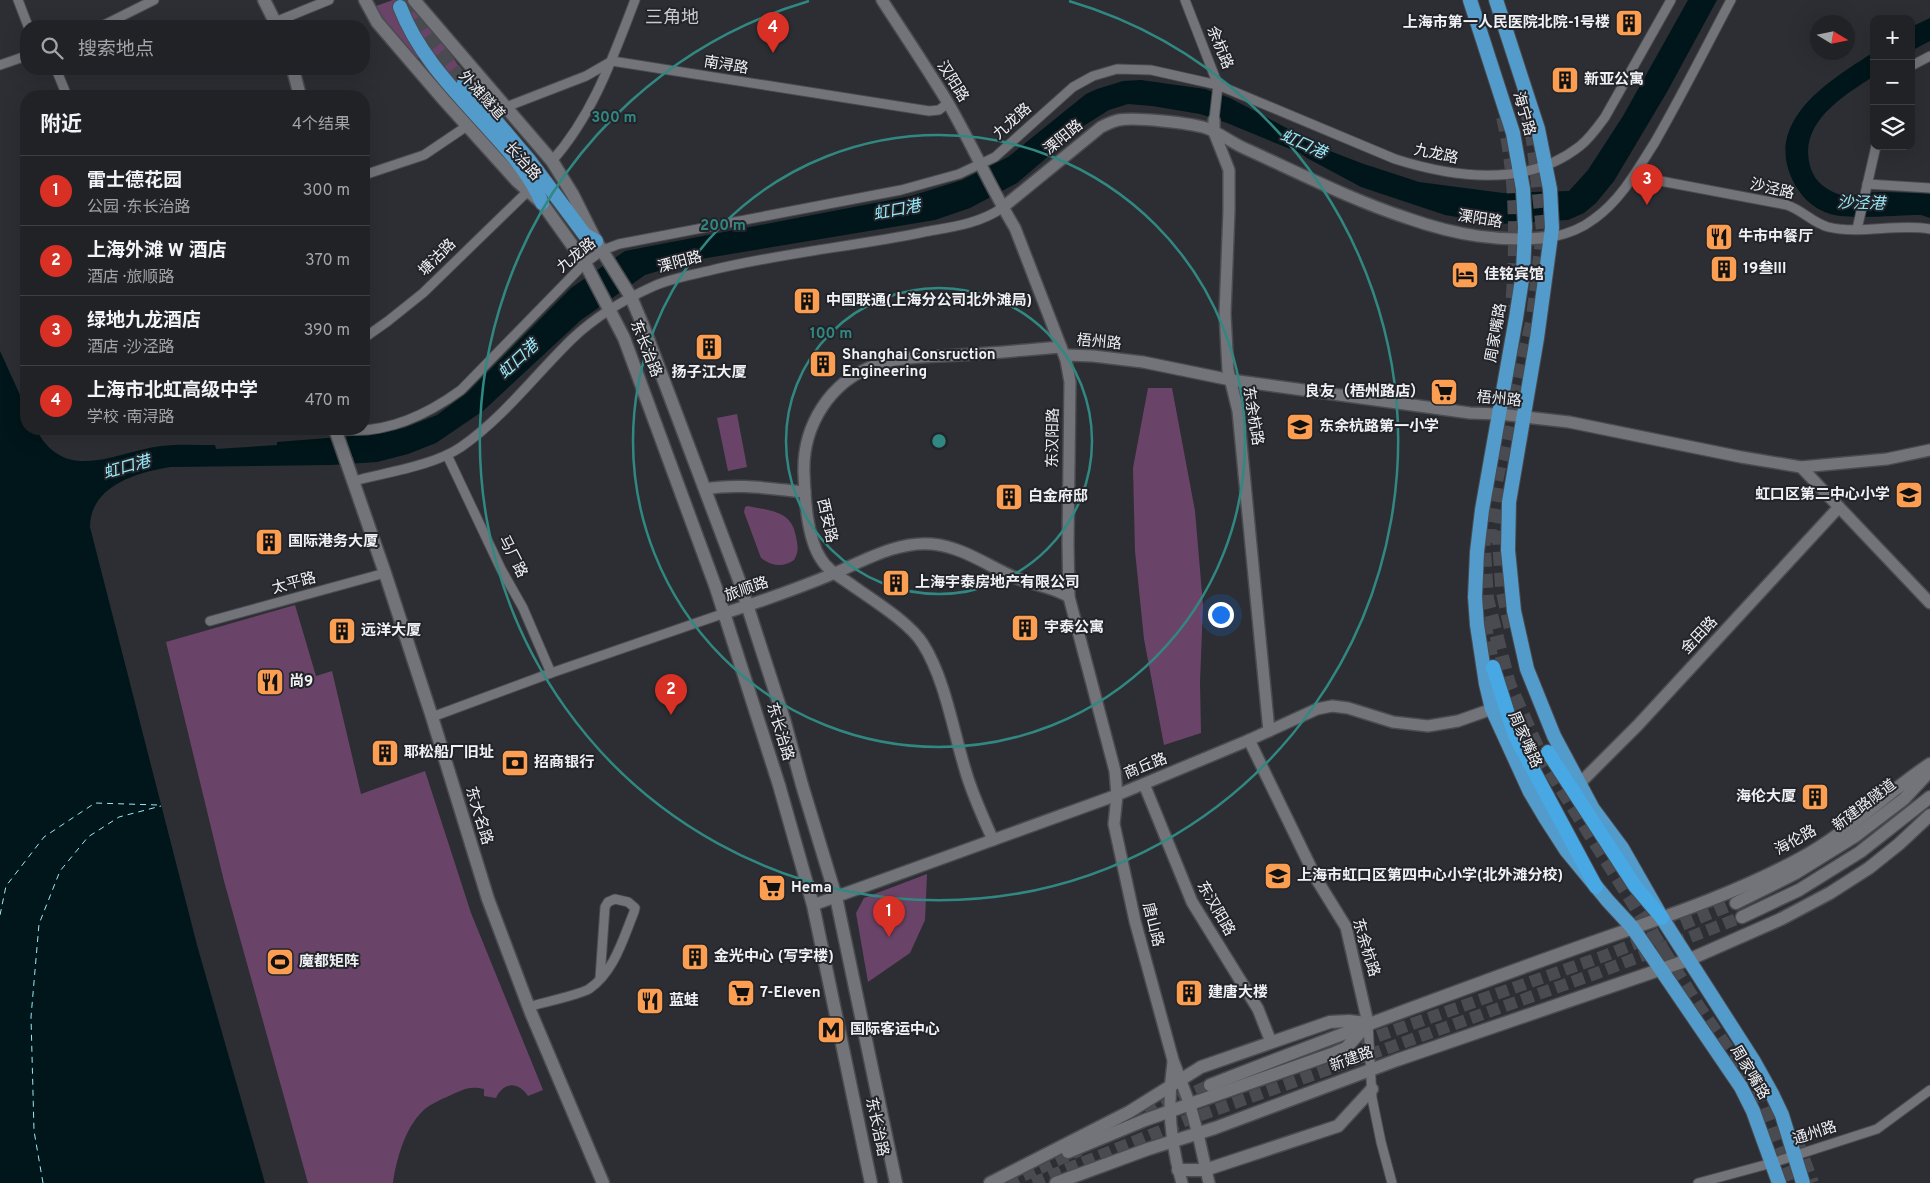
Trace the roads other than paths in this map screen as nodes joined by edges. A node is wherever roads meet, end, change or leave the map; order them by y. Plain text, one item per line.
1 (18, 0) edge
2 (154, 0) edge
3 (264, 0) edge
4 (329, 0) edge
5 (365, 0) edge
6 (414, 0) edge
7 (635, 0) edge
8 (882, 0) edge
9 (1185, 0) edge
10 (1470, 0) edge
11 (1496, 0) edge
12 (1671, 0) edge
13 (1731, 0) edge
14 (400, 8) dead end
15 (26, 20) edge
16 (114, 20) edge
17 (274, 20) edge
18 (285, 20) edge
19 (1930, 56) edge
20 (20, 58) edge
21 (612, 61) junction
22 (1915, 64) edge
23 (0, 65) edge
24 (58, 75) edge
25 (295, 75) edge
26 (464, 83) tunnel mouth
27 (1218, 89) junction
28 (65, 90) edge
29 (299, 90) edge
30 (948, 103) junction
31 (506, 106) junction
32 (467, 126) junction
33 (1214, 126) junction
34 (1875, 150) edge
35 (552, 162) junction
36 (982, 166) junction
37 (1546, 166) junction
38 (1520, 172) junction
39 (370, 174) edge
40 (1634, 176) junction
41 (990, 182) joint
42 (1867, 184) junction
43 (1930, 188) edge
44 (527, 192) junction
45 (542, 204) junction
46 (1002, 208) junction
47 (1859, 225) junction
48 (1930, 229) edge
49 (1552, 233) junction
50 (1525, 234) junction
51 (602, 250) junction
52 (588, 268) junction
53 (617, 274) joint
54 (629, 295) junction
55 (610, 308) junction
56 (370, 334) edge
57 (1063, 351) junction
58 (1231, 380) junction
59 (1499, 414) junction
60 (1524, 417) junction
61 (370, 429) edge
62 (338, 437) edge
63 (1930, 450) edge
64 (447, 455) junction
65 (1801, 467) junction
66 (354, 481) junction
67 (705, 489) junction
68 (804, 492) junction
69 (1839, 507) junction
70 (385, 573) junction
71 (834, 573) junction
72 (1069, 597) junction
73 (1930, 603) edge
74 (748, 606) junction
75 (725, 614) junction
76 (210, 621) dead end
77 (1493, 666) tunnel mouth
78 (551, 672) junction
79 (1492, 709) junction
80 (432, 717) junction
81 (1269, 731) junction
82 (1249, 740) junction
83 (1548, 752) dead end
84 (1930, 764) edge
85 (1930, 771) edge
86 (1580, 783) junction
87 (1144, 784) junction
88 (1117, 795) junction
89 (1930, 797) edge
90 (1930, 814) edge
91 (993, 840) junction
92 (1596, 887) junction
93 (836, 897) junction
94 (1736, 903) tunnel mouth
95 (813, 905) junction
96 (1742, 917) tunnel mouth
97 (1662, 918) junction
98 (1632, 927) junction
99 (1688, 960) junction
100 (1660, 970) junction
101 (600, 978) junction
102 (528, 1007) junction
103 (1368, 1023) junction
104 (1271, 1042) junction
105 (1173, 1060) junction
106 (1371, 1070) junction
107 (1181, 1079) junction
108 (1210, 1085) tunnel mouth
109 (1169, 1088) junction
110 (1372, 1089) junction
111 (1930, 1090) edge
112 (1190, 1105) junction
113 (1170, 1112) junction
114 (1198, 1134) junction
115 (1172, 1142) junction
116 (1795, 1155) junction
117 (1772, 1164) junction
118 (1018, 1170) junction
119 (1178, 1170) junction
120 (1205, 1170) junction
121 (603, 1183) edge
122 (871, 1183) edge
123 (896, 1183) edge
124 (990, 1183) edge
125 (1056, 1183) edge
126 (1182, 1183) edge
127 (1209, 1183) edge
128 (1392, 1183) edge
129 (1698, 1183) edge
130 (1779, 1183) edge
131 (1803, 1183) edge

1 - 15 street
2 - 16 street
3 - 17 main road
4 - 18 street
5 - 32 main road, 长治路
6 - 31 main road, 长治路
7 - 21 street
8 - 30 street, 汉阳路
9 - 27 street, 余杭路
10 - 38 main road, 海宁路
11 - 37 main road, 海宁路
12 - 37 street, 九龙路
13 - 40 street, 溧阳路
14 - 45 main road, 外滩隧道
19 - 22 street
20 - 23 street
21 - 30 street, 南浔路
21 - 31 street
21 - 35 street
24 - 28 street
25 - 29 main road
26 - 51 main road, 外滩隧道
27 - 33 street, 余杭路
27 - 36 street, 九龙路
27 - 38 street, 九龙路
30 - 36 street, 汉阳路
31 - 35 main road, 长治路
32 - 39 street
32 - 44 main road, 长治路
33 - 46 street, 溧阳路
33 - 50 street, 溧阳路
33 - 58 street, 东余杭路
34 - 42 street
35 - 51 main road, 长治路
36 - 41 street, 汉阳路
36 - 51 street, 九龙路
37 - 38 street, 九龙路
37 - 49 main road, 海宁路
38 - 50 main road, 海宁路
40 - 47 street, 沙泾路
40 - 49 street, 溧阳路
41 - 46 street, 东汉阳路
42 - 43 street
42 - 47 street
44 - 45 main road, 长治路
44 - 56 street, 塘沽路
45 - 52 main road, 长治路
46 - 54 street, 溧阳路
46 - 57 street, 东汉阳路
47 - 48 street, 沙泾路
49 - 50 street, 溧阳路
49 - 60 main road, 周家嘴路
50 - 59 main road, 周家嘴路
51 - 52 street, 九龙路
51 - 53 main road, 长治路
52 - 55 main road, 长治路
52 - 61 street, 九龙路
53 - 54 main road, 东长治路
54 - 55 street, 溧阳路
54 - 67 main road, 东长治路
55 - 64 street, 溧阳路
55 - 75 main road, 东长治路
57 - 58 street, 梧州路
57 - 68 street, 西安路
57 - 72 street, 东汉阳路
58 - 59 street, 梧州路
58 - 81 street, 东余杭路
59 - 60 street, 梧州路
59 - 79 main road, 周家嘴路
60 - 65 street, 梧州路
60 - 86 main road, 周家嘴路
62 - 66 main road, 东大名路
63 - 65 street, 梧州路
64 - 66 street, 溧阳路
64 - 78 street, 马厂路
65 - 69 street
66 - 70 main road, 东大名路
67 - 68 street
67 - 74 main road, 东长治路
68 - 71 street, 西安路
69 - 73 street
69 - 86 street, 金田路
70 - 76 street, 太平路
70 - 80 main road, 东大名路
71 - 72 street, 旅顺路
71 - 74 street, 旅顺路
71 - 91 street, 西安路
72 - 88 street, 东汉阳路
74 - 75 street, 旅顺路
74 - 93 main road, 东长治路
75 - 78 street, 旅顺路
75 - 95 main road, 东长治路
77 - 92 highway
78 - 80 street, 旅顺路
79 - 81 street, 商丘路
79 - 92 main road, 周家嘴路
80 - 102 main road, 东大名路
81 - 82 street, 商丘路
82 - 87 street, 商丘路
82 - 103 street, 东余杭路
83 - 97 highway
84 - 97 main road, 海伦路
85 - 94 main road, 新建路隧道
86 - 97 main road, 周家嘴路
87 - 88 street, 商丘路
87 - 104 street, 东汉阳路
88 - 91 street, 商丘路
88 - 105 street, 唐山路
89 - 96 main road, 新建路隧道
90 - 99 main road
91 - 93 street, 商丘路
92 - 98 main road, 周家嘴路
93 - 95 street, 商丘路
93 - 123 main road, 东长治路
95 - 122 main road, 东长治路
97 - 98 main road, 海伦路
97 - 99 main road, 周家嘴路
98 - 100 main road, 周家嘴路
98 - 103 main road, 新建路
99 - 100 main road, 新建路
99 - 116 main road, 周家嘴路
100 - 106 main road, 新建路
100 - 117 main road, 周家嘴路
101 - 101 street
101 - 102 street
102 - 121 main road, 东大名路
103 - 104 main road, 新建路
103 - 106 street, 东余杭路
103 - 108 main road
103 - 112 main road, 新建路
104 - 107 main road, 新建路
105 - 107 street, 唐山路
105 - 109 street, 唐山路
106 - 110 street, 东余杭路
106 - 114 main road, 新建路
107 - 109 main road, 新建路
107 - 112 street, 唐山路
109 - 113 street, 唐山路
109 - 118 main road, 新建路
110 - 120 main road
110 - 128 street, 东余杭路
111 - 116 street, 通州路
112 - 113 main road, 新建路
112 - 114 street, 唐山路
113 - 115 street, 唐山路
113 - 118 main road, 新建路
114 - 115 main road, 新建路
114 - 120 street, 唐山路
115 - 119 street, 唐山路
115 - 125 main road, 新建路
116 - 117 street, 通州路
116 - 131 main road, 周家嘴路
117 - 129 street, 通州路
117 - 130 main road, 周家嘴路
118 - 124 main road, 新建路
119 - 120 main road
119 - 126 street, 唐山路
120 - 127 street, 唐山路

